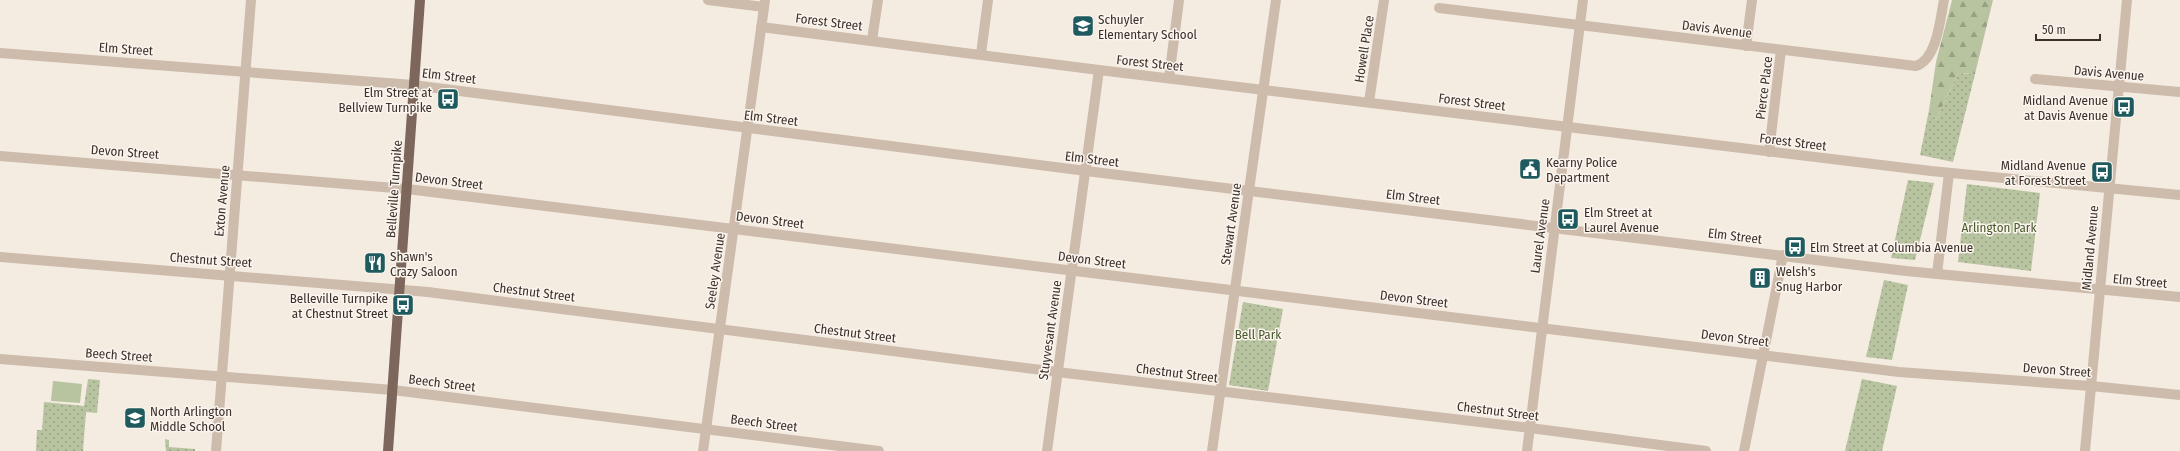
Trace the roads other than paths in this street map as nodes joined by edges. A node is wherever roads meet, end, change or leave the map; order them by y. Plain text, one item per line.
1 (251, 0) edge
2 (420, 0) edge
3 (708, 0) edge
4 (878, 0) edge
5 (988, 0) edge
6 (1179, 0) edge
7 (1276, 0) edge
8 (1384, 0) edge
9 (1583, 0) edge
10 (1752, 0) edge
11 (1944, 0) edge
12 (2127, 0) edge
13 (765, 3) edge
14 (1439, 8) dead end
15 (1580, 24) junction
16 (761, 27) junction
17 (872, 40) junction
18 (1746, 46) junction
19 (1782, 50) junction
20 (0, 52) edge
21 (981, 54) junction
22 (1099, 70) junction
23 (246, 71) junction
24 (1169, 78) junction
25 (2035, 79) dead end
26 (413, 85) junction
27 (2119, 87) junction
28 (1263, 89) junction
29 (2180, 92) edge
30 (1369, 102) junction
31 (1568, 127) junction
32 (747, 128) junction
33 (1769, 152) junction
34 (0, 156) edge
35 (1086, 171) junction
36 (1949, 173) junction
37 (237, 174) junction
38 (2108, 188) junction
39 (407, 189) junction
40 (1249, 191) junction
41 (2180, 195) edge
42 (1555, 227) junction
43 (734, 228) junction
44 (1783, 255) junction
45 (0, 257) edge
46 (1072, 271) junction
47 (229, 274) junction
48 (1938, 274) junction
49 (400, 289) junction
50 (1234, 290) junction
51 (2099, 290) junction
52 (2180, 297) edge
53 (1541, 327) junction
54 (720, 329) junction
55 (1764, 355) junction
56 (0, 359) edge
57 (1057, 372) junction
58 (221, 376) junction
59 (2090, 386) junction
60 (393, 390) junction
61 (1220, 391) junction
62 (2180, 395) edge
63 (1530, 428) junction
64 (706, 429) junction
65 (216, 451) edge
66 (388, 451) edge
67 (703, 451) edge
68 (879, 451) edge
69 (1047, 451) edge
70 (1212, 451) edge
71 (1527, 451) edge
72 (1706, 451) edge
73 (1744, 451) edge
74 (2085, 451) edge

1 - 23 street, Exton Avenue
2 - 26 main road, Belleville Turnpike
3 - 13 street
4 - 17 street
5 - 21 street
6 - 24 street
7 - 28 street, Stewart Avenue
8 - 30 street, Howell Place
9 - 15 street, Laurel Avenue
10 - 18 street, Pierce Place
11 - 19 street, Davis Avenue
12 - 27 street, Midland Avenue
13 - 16 street, Seeley Avenue
14 - 15 street, Davis Avenue
15 - 18 street, Davis Avenue
15 - 31 street, Laurel Avenue
16 - 17 street, Forest Street
16 - 32 street, Seeley Avenue
17 - 21 street, Forest Street
18 - 19 street, Davis Avenue
19 - 33 street, Pierce Place
20 - 23 street, Elm Street
21 - 22 street, Forest Street
22 - 24 street, Forest Street
22 - 35 street, Stuyvesant Avenue
23 - 26 street, Elm Street
23 - 37 street, Exton Avenue
24 - 28 street, Forest Street
25 - 27 street, Davis Avenue
26 - 32 street, Elm Street
26 - 39 main road, Belleville Turnpike
27 - 29 street, Davis Avenue
27 - 38 street, Midland Avenue
28 - 30 street, Forest Street
28 - 40 street, Stewart Avenue
30 - 31 street, Forest Street
31 - 33 street, Forest Street
31 - 42 street, Laurel Avenue
32 - 35 street, Elm Street
32 - 43 street, Seeley Avenue
33 - 36 street, Forest Street
34 - 37 street, Devon Street
35 - 40 street, Elm Street
35 - 46 street, Stuyvesant Avenue
36 - 38 street, Forest Street
36 - 48 street
37 - 39 street, Devon Street
37 - 47 street, Exton Avenue
38 - 41 street, Forest Street
38 - 51 street, Midland Avenue
39 - 43 street, Devon Street
39 - 49 main road, Belleville Turnpike
40 - 42 street, Elm Street
40 - 50 street, Stewart Avenue
42 - 44 street, Elm Street
42 - 53 street, Laurel Avenue
43 - 46 street, Devon Street
43 - 54 street, Seeley Avenue
44 - 48 street, Elm Street
44 - 55 street
45 - 47 street, Chestnut Street
46 - 50 street, Devon Street
46 - 57 street, Stuyvesant Avenue
47 - 49 street, Chestnut Street
47 - 58 street, Exton Avenue
48 - 51 street, Elm Street
49 - 54 street, Chestnut Street
49 - 60 main road, Belleville Turnpike
50 - 53 street, Devon Street
50 - 61 street, Stewart Avenue
51 - 52 street, Elm Street
51 - 59 street, Midland Avenue
53 - 55 street, Devon Street
53 - 63 street, Laurel Avenue
54 - 57 street, Chestnut Street
54 - 64 street, Seeley Avenue
55 - 59 street, Devon Street
55 - 73 street
56 - 58 street, Beech Street
57 - 61 street, Chestnut Street
57 - 69 street, Stuyvesant Avenue
58 - 60 street, Beech Street
58 - 65 street, Exton Avenue
59 - 62 street, Devon Street
59 - 74 street, Midland Avenue
60 - 64 street, Beech Street
60 - 66 main road, Belleville Turnpike
61 - 63 street, Chestnut Street
61 - 70 street, Stewart Avenue
63 - 71 street, Laurel Avenue
63 - 72 street, Chestnut Street
64 - 67 street, Seeley Avenue
64 - 68 street, Beech Street

